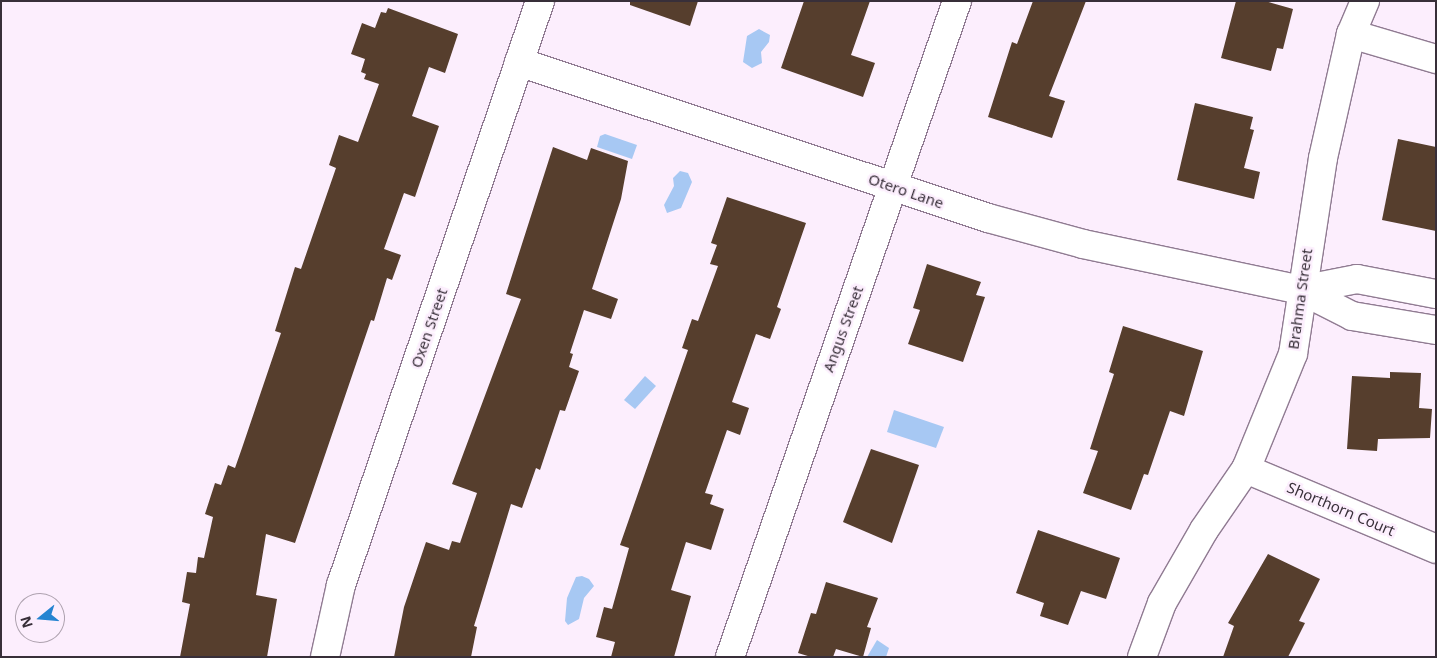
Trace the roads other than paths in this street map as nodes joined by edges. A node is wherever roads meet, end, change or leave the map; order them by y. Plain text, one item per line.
1 (540, 1) edge
2 (957, 1) edge
3 (1365, 1) edge
4 (1351, 34) junction
5 (1436, 59) edge
6 (519, 62) junction
7 (894, 187) junction
8 (1301, 290) junction
9 (1436, 294) edge
10 (1436, 330) edge
11 (1246, 469) junction
12 (1436, 549) edge
13 (325, 657) edge
14 (730, 657) edge
15 (1142, 657) edge

1 - 6 street, Oxen Street
2 - 7 street, Angus Street
3 - 4 street, Brahma Street
4 - 5 street
4 - 8 street, Brahma Street
6 - 7 street, Otero Lane
6 - 13 street, Oxen Street
7 - 8 street, Otero Lane
7 - 14 street, Angus Street
8 - 9 street, Otero Lane
8 - 10 street, Otero Lane
8 - 11 street, Brahma Street
11 - 12 street, Shorthorn Court
11 - 15 street, Brahma Street

